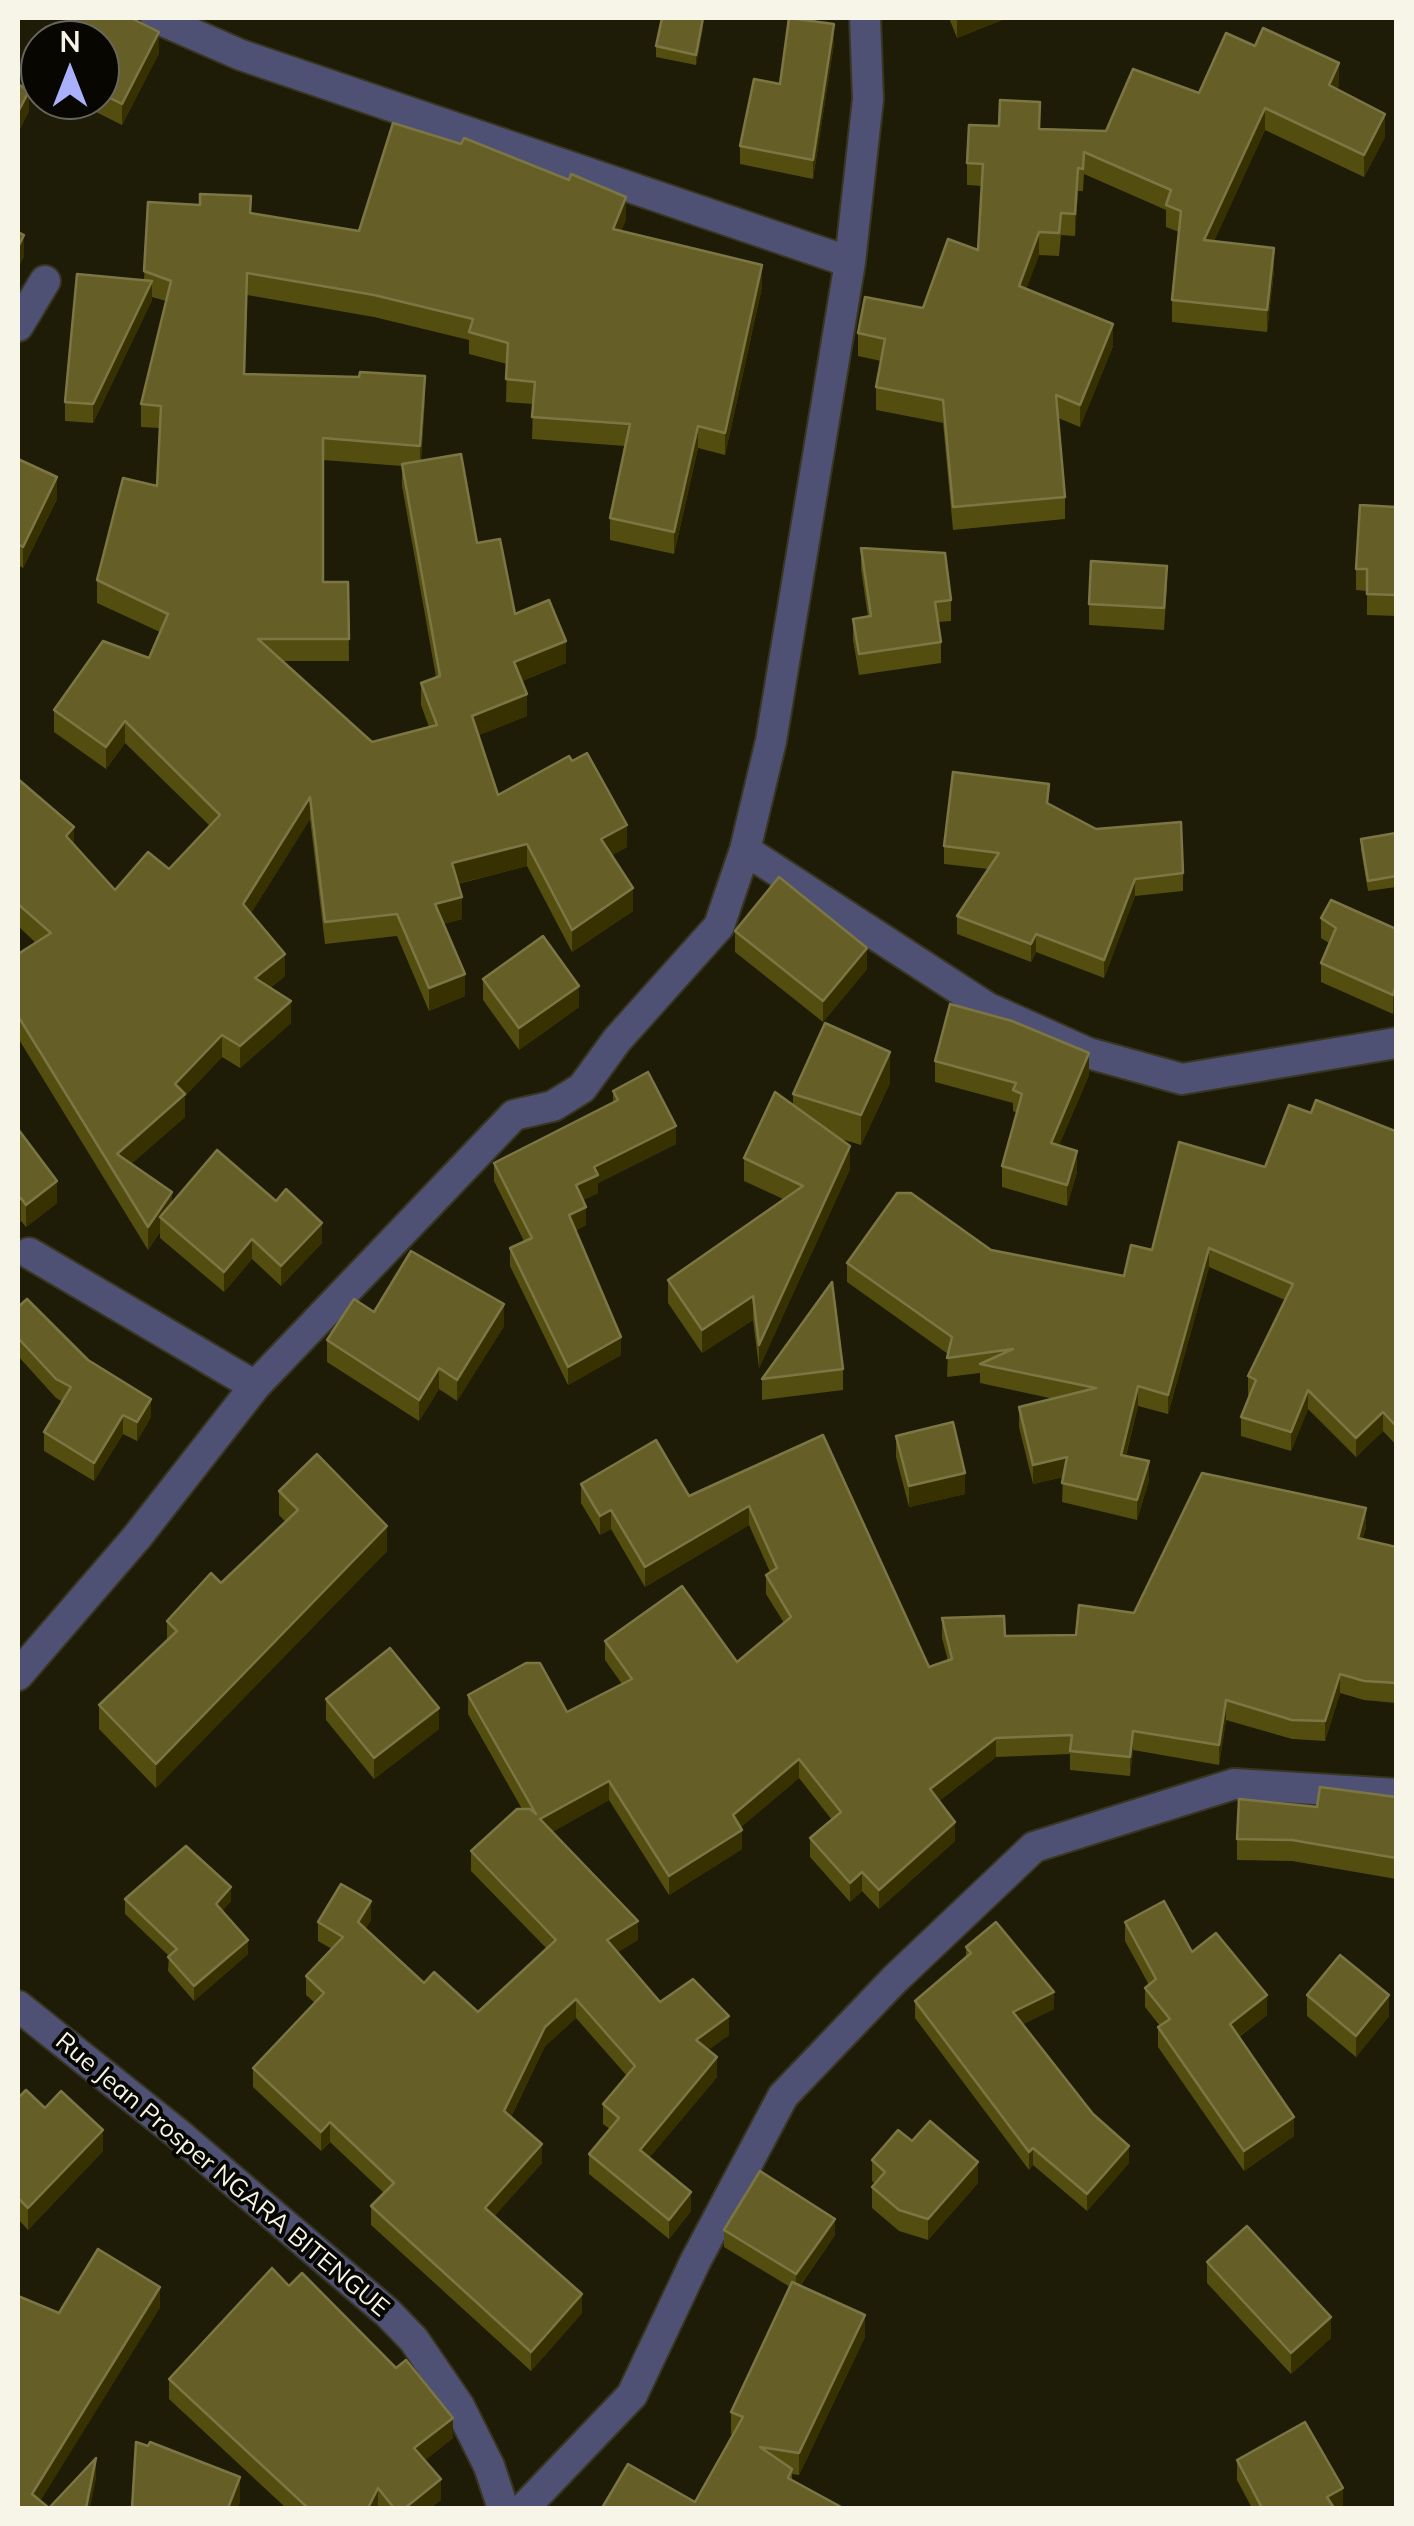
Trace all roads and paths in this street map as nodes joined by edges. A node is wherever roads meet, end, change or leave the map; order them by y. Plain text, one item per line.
1 (156, 18) edge
2 (865, 18) edge
3 (850, 262) junction
4 (46, 281) dead end
5 (18, 326) edge
6 (745, 850) junction
7 (1396, 1044) edge
8 (29, 1253) dead end
9 (255, 1386) junction
10 (18, 1675) edge
11 (1396, 1794) edge
12 (18, 2006) edge
13 (504, 2508) edge
14 (524, 2508) edge

1 - 3 street
2 - 3 street
3 - 6 street
4 - 5 street
6 - 7 street
6 - 9 street
8 - 9 street
9 - 10 street
11 - 14 street
12 - 13 street, Rue Jean Prosper NGARA BITENGUE

